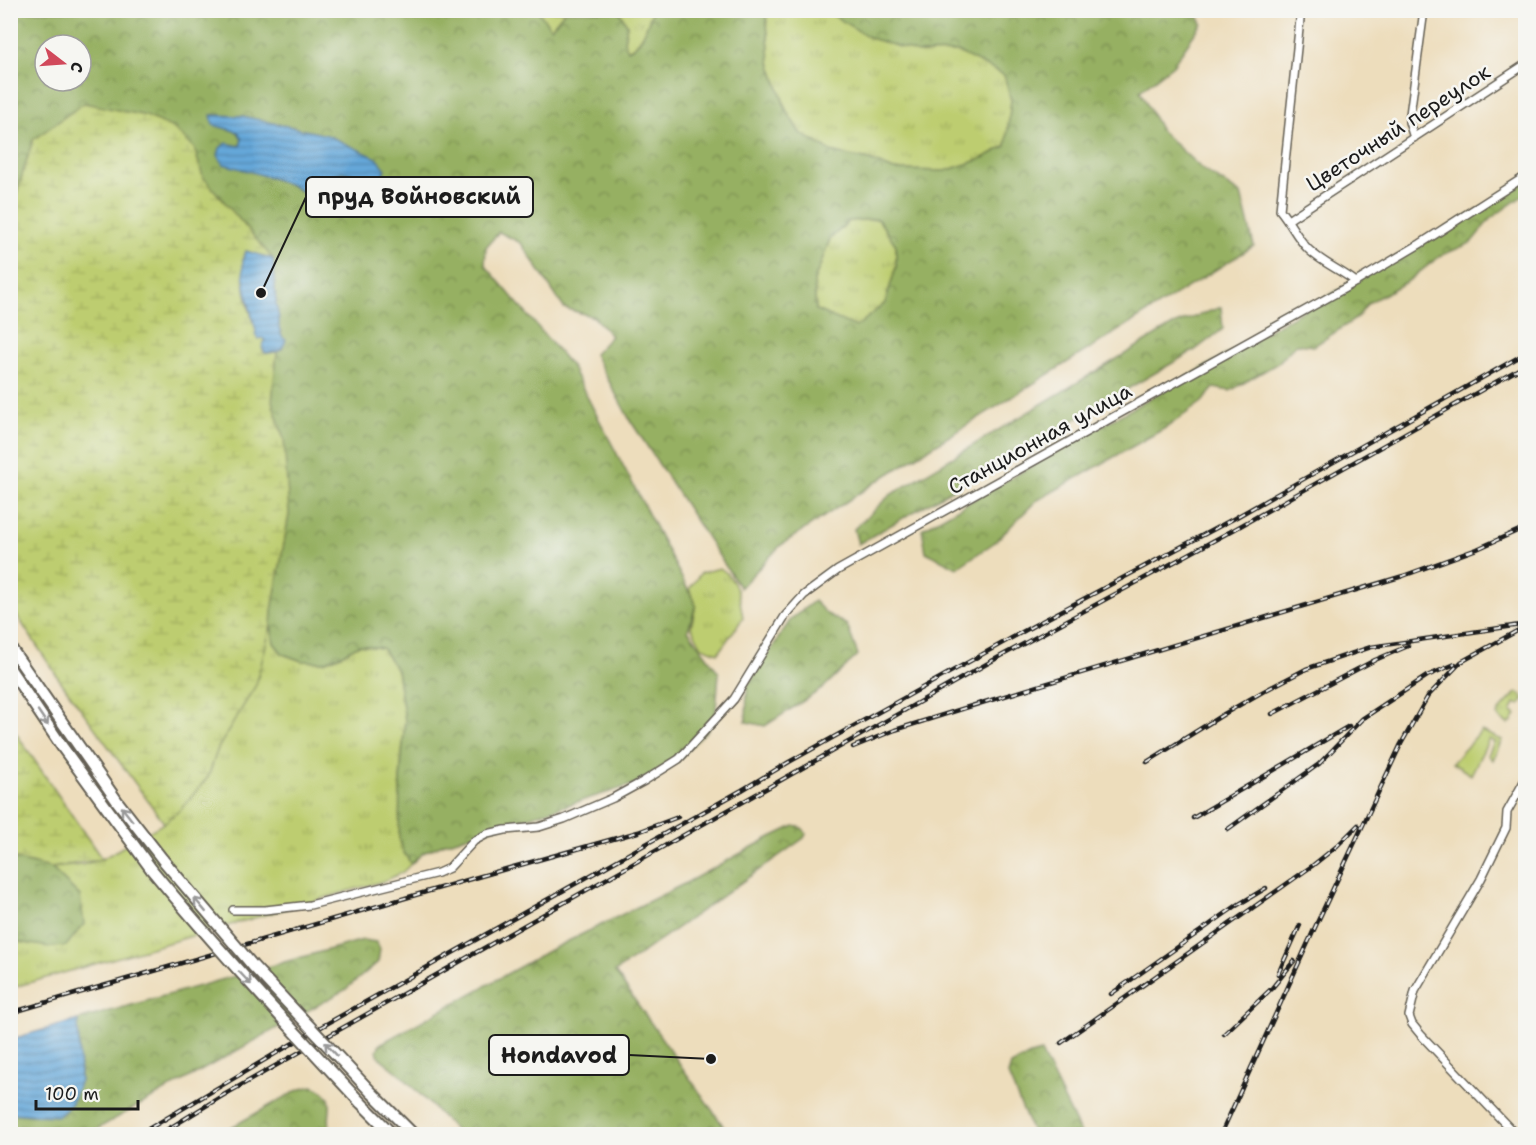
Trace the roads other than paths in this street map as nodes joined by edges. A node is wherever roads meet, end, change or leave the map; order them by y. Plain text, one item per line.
1 (1301, 10) edge
2 (1424, 10) edge
3 (1526, 64) edge
4 (1414, 138) junction
5 (1526, 176) edge
6 (1288, 220) junction
7 (1356, 282) junction
8 (10, 647) edge
9 (10, 669) edge
10 (1526, 778) edge
11 (233, 910) dead end
12 (392, 1134) edge
13 (413, 1134) edge
14 (1515, 1134) edge

1 - 6 street
2 - 4 street
3 - 4 street, Цветочный переулок
4 - 6 street, Цветочный переулок
5 - 7 street, Станционная улица
6 - 7 street
7 - 11 street, Станционная улица
13 -> 8 highway, bridge
9 -> 12 highway, bridge
10 - 14 street

